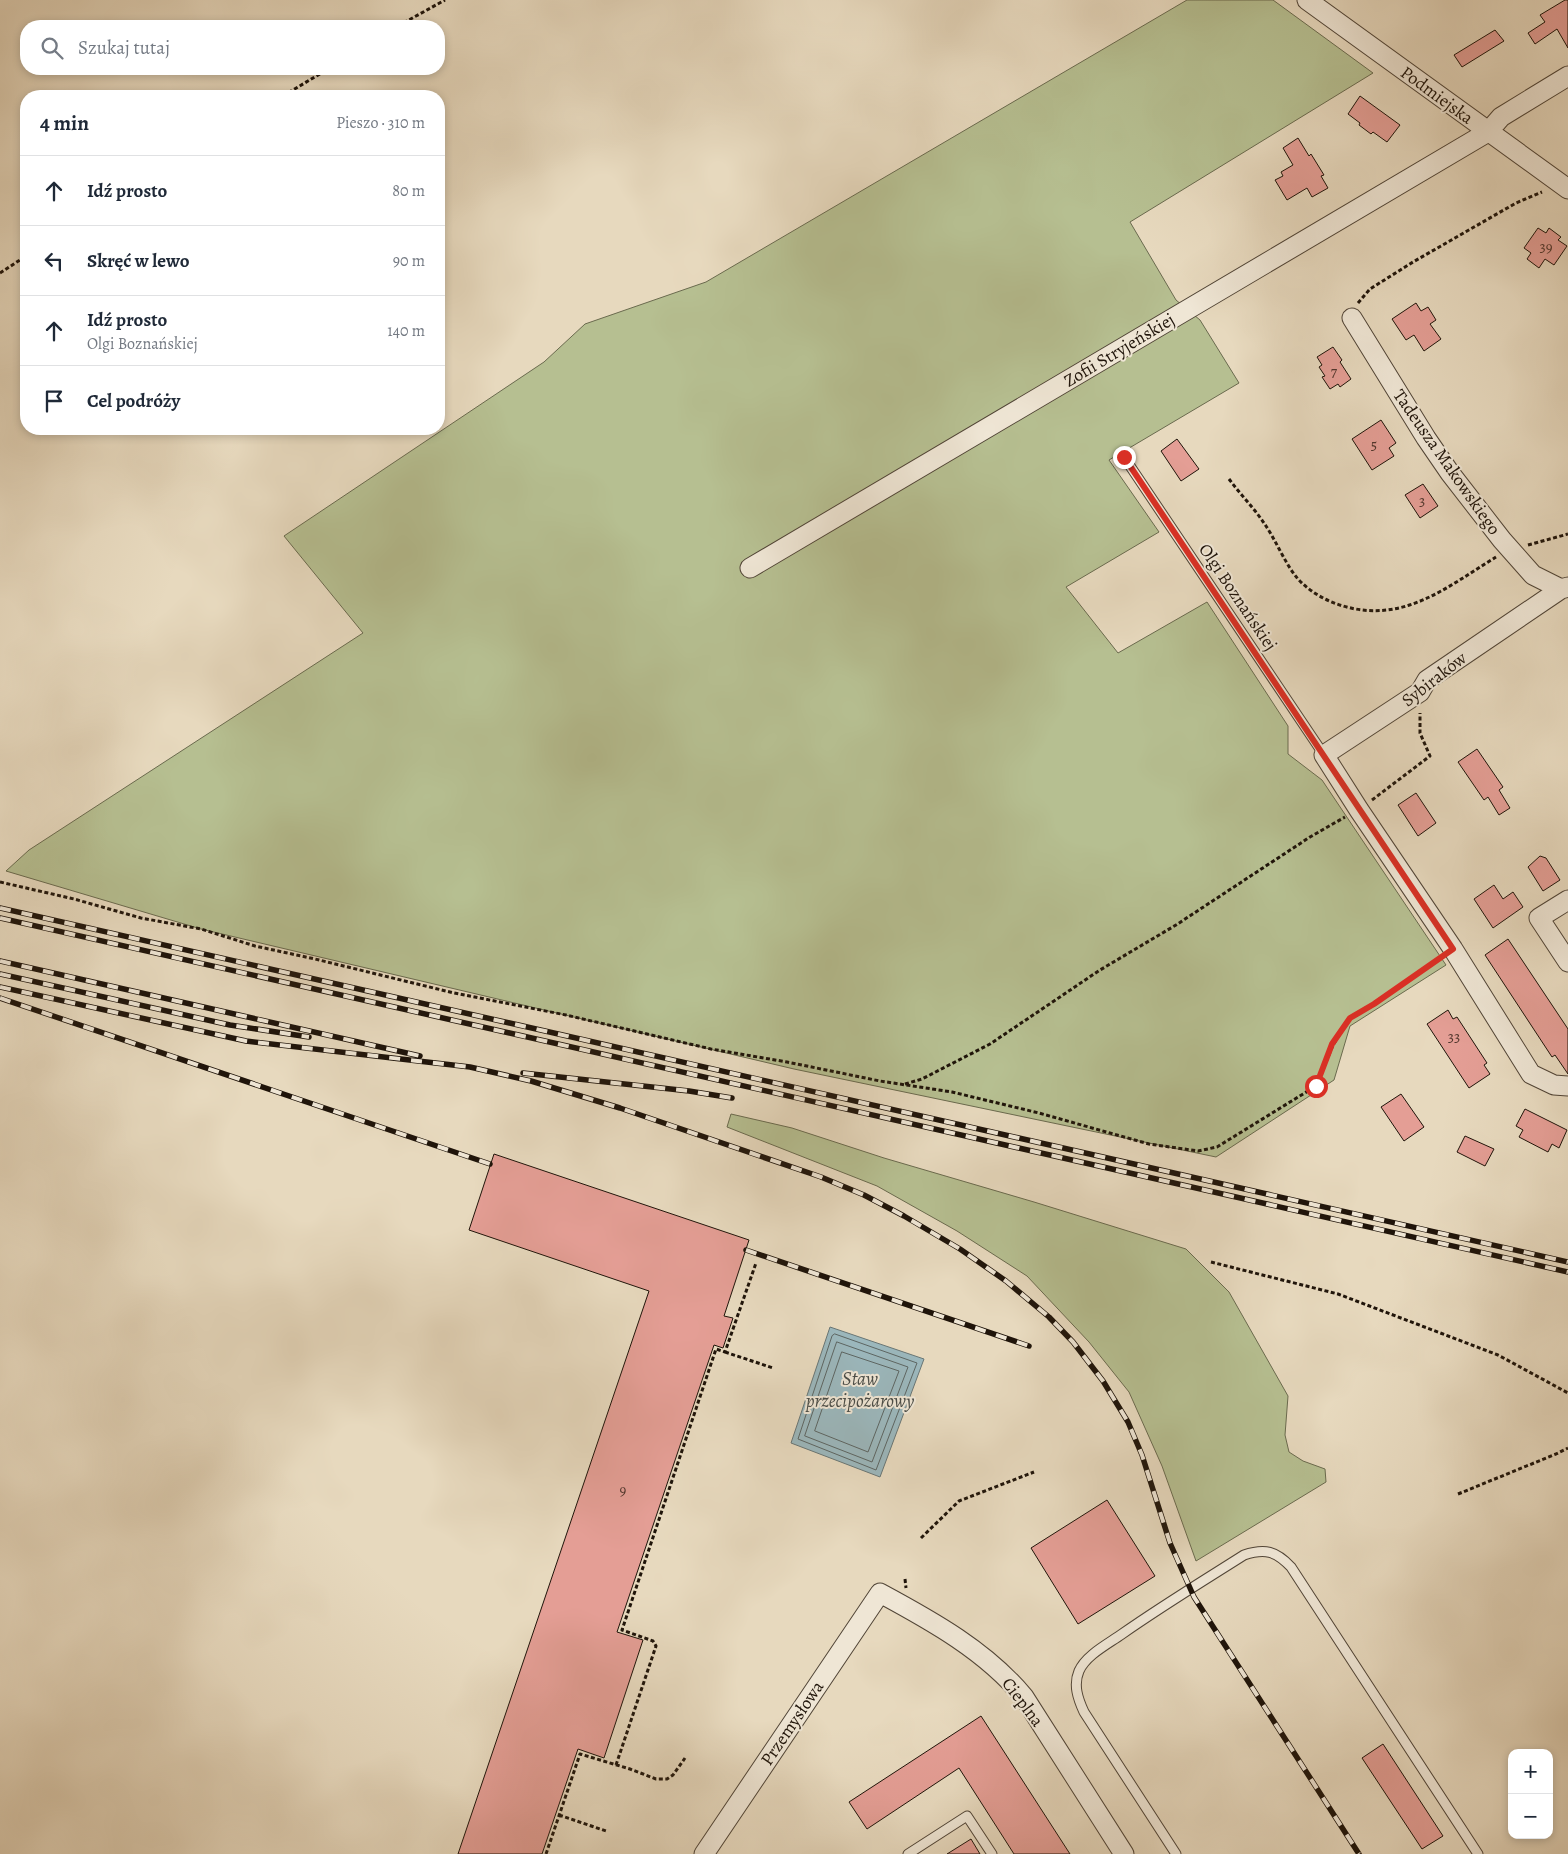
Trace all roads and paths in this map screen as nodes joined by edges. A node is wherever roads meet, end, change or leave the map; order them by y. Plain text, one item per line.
1 (445, 0) edge
2 (1307, 0) edge
3 (409, 20) edge
4 (318, 75) edge
5 (1568, 76) edge
6 (293, 90) edge
7 (1488, 132) junction
8 (1565, 187) edge
9 (20, 260) edge
10 (0, 272) edge
11 (1352, 318) joint
12 (1124, 457) dead end
13 (1229, 479) dead end
14 (1568, 534) edge
15 (1506, 544) junction
16 (750, 568) dead end
17 (1564, 588) edge
18 (1420, 692) junction
19 (1324, 755) junction
20 (1359, 810) junction
21 (0, 882) edge
22 (1568, 900) edge
23 (1453, 949) junction
24 (1568, 962) edge
25 (902, 1084) junction
26 (1568, 1086) edge
27 (1211, 1262) dead end
28 (756, 1263) dead end
29 (725, 1352) junction
30 (773, 1368) dead end
31 (1568, 1393) edge
32 (1568, 1448) edge
33 (1034, 1472) dead end
34 (1458, 1494) dead end
35 (921, 1538) dead end
36 (880, 1593) joint
37 (685, 1758) dead end
38 (616, 1765) junction
39 (559, 1815) junction
40 (606, 1831) dead end
41 (546, 1854) edge
42 (704, 1854) edge
43 (908, 1854) edge
44 (992, 1854) edge
45 (1124, 1854) edge
46 (1176, 1854) edge
47 (1478, 1854) edge

1 - 3 path
2 - 7 street, Podmiejska
4 - 6 path
5 - 7 street, Zofii Stryjeńskiej
7 - 8 street, Podmiejska
7 - 16 street, Zofii Stryjeńskiej
8 - 11 path
9 - 10 path
11 - 15 street, Tadeusza Makowskiego
12 - 19 lane, Olgi Boznańskiej
13 - 15 path
14 - 15 path
15 - 17 street, Tadeusza Makowskiego
17 - 18 street, Sybiraków
18 - 19 street, Sybiraków
18 - 20 path
19 - 20 street
20 - 23 street
20 - 25 path
21 - 25 path
22 - 24 street
23 - 25 path
23 - 26 street
27 - 31 path
28 - 29 path
29 - 30 path
29 - 38 path
32 - 34 path
33 - 35 path
36 - 42 street, Przemysłowa
36 - 45 street, Cieplna
37 - 38 path
38 - 39 path
39 - 40 path
39 - 41 path
43 - 44 lane
46 - 47 lane

